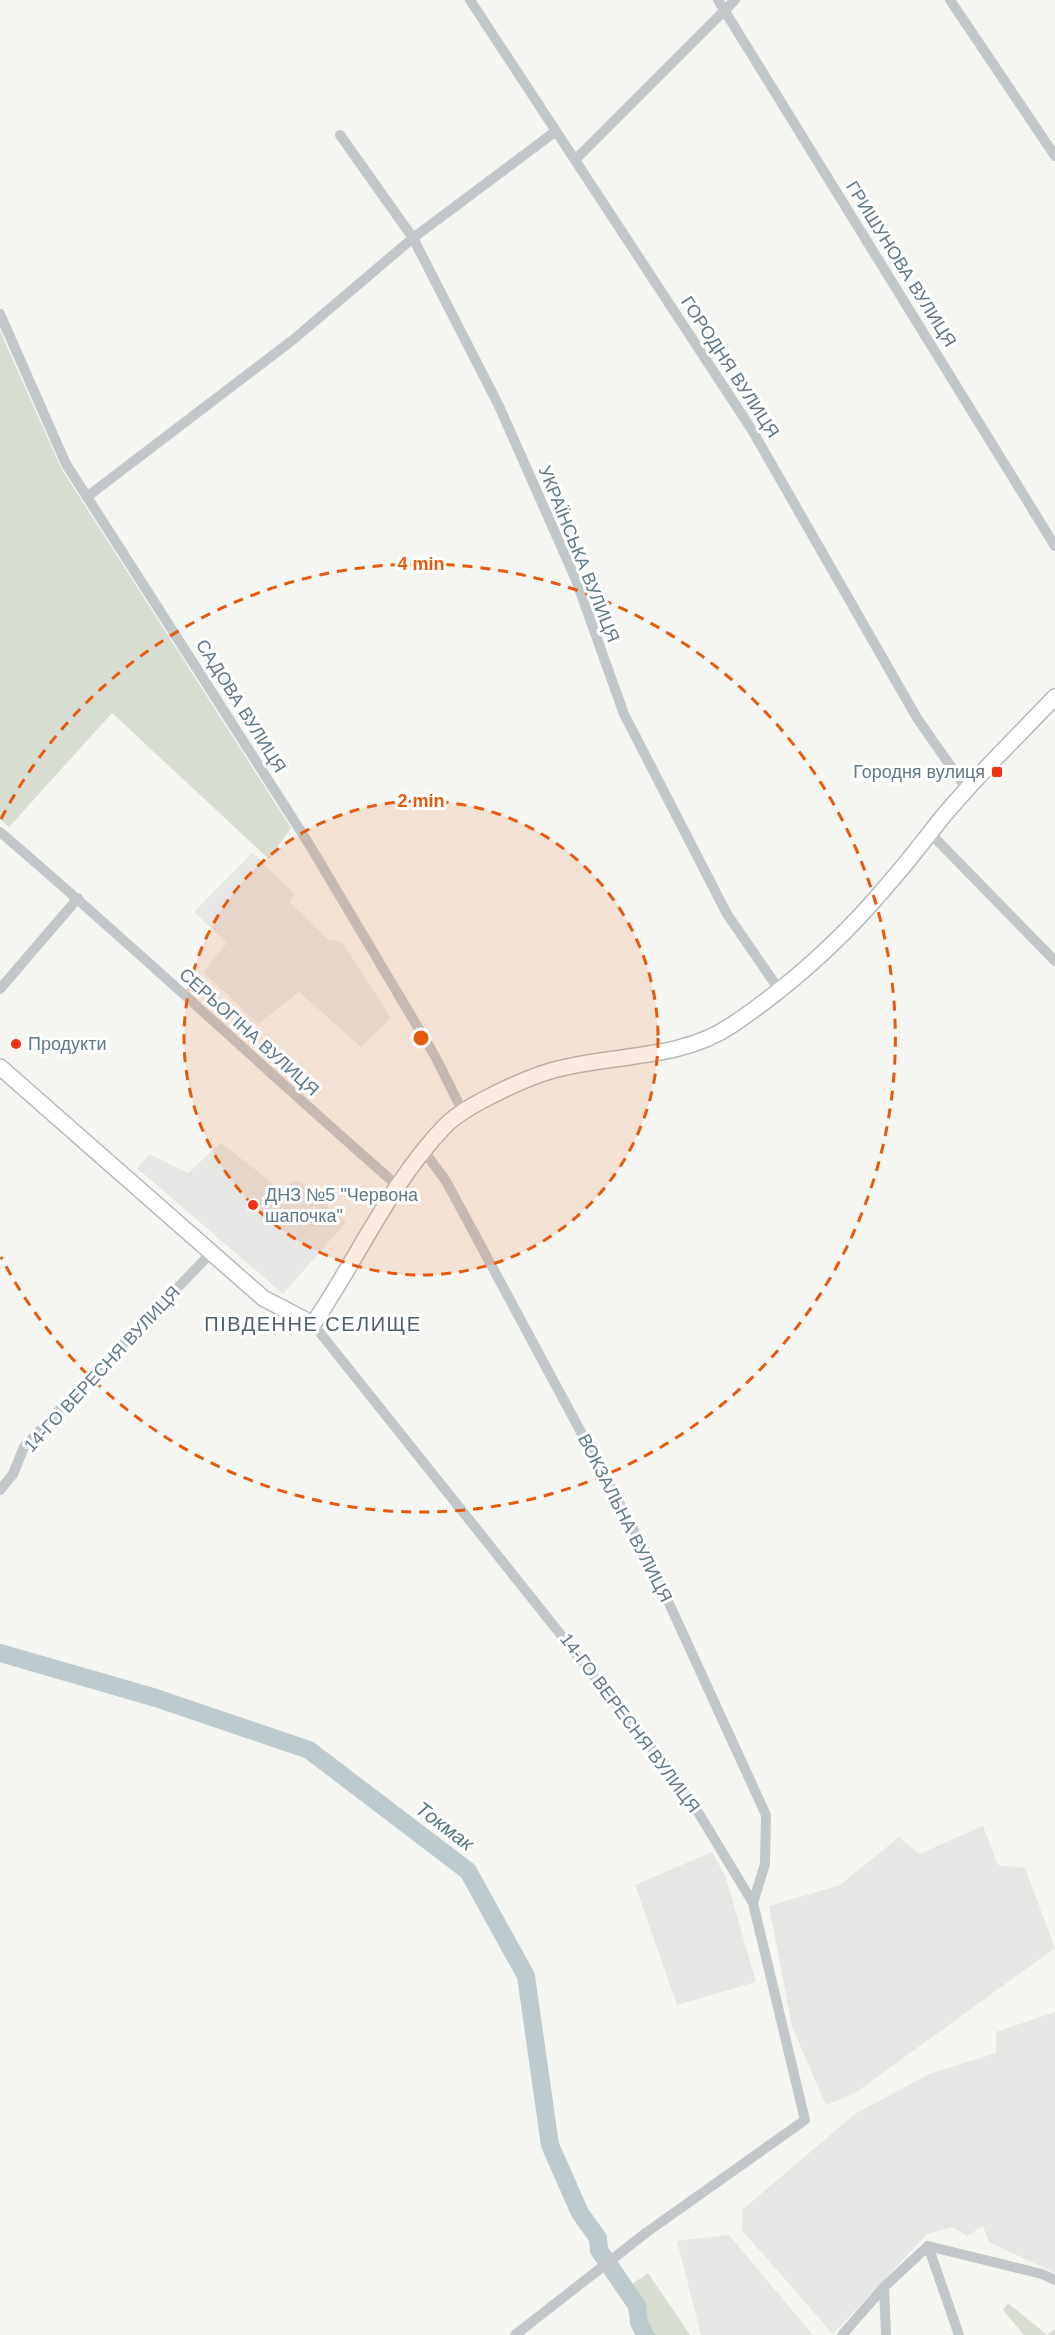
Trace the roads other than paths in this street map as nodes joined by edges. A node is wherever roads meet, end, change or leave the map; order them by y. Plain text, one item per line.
1 (470, 0) edge
2 (735, 0) edge
3 (950, 0) edge
4 (721, 4) edge
5 (556, 131) junction
6 (340, 135) dead end
7 (1055, 156) edge
8 (575, 160) junction
9 (413, 238) junction
10 (0, 314) edge
11 (88, 496) junction
12 (1055, 546) edge
13 (1055, 697) edge
14 (968, 791) junction
15 (0, 832) edge
16 (930, 833) junction
17 (78, 898) junction
18 (1055, 961) edge
19 (0, 989) edge
20 (780, 991) junction
21 (0, 1067) edge
22 (463, 1112) junction
23 (424, 1151) junction
24 (399, 1187) junction
25 (211, 1253) junction
26 (313, 1324) junction
27 (0, 1490) edge
28 (753, 1904) junction
29 (928, 2246) junction
30 (1055, 2280) edge
31 (884, 2287) junction
32 (515, 2335) edge
33 (842, 2335) edge
34 (886, 2335) edge
35 (959, 2335) edge

1 - 5 street, ГОРОДНЯ ВУЛИЦЯ
2 - 4 street
3 - 7 street
4 - 8 street
4 - 12 street, ГРИШУНОВА ВУЛИЦЯ
5 - 8 street, ГОРОДНЯ ВУЛИЦЯ
5 - 9 street
6 - 9 street, УКРАЇНСЬКА ВУЛИЦЯ
8 - 14 street, ГОРОДНЯ ВУЛИЦЯ
9 - 11 street
9 - 20 street, УКРАЇНСЬКА ВУЛИЦЯ
10 - 11 street, САДОВА ВУЛИЦЯ
11 - 22 street, САДОВА ВУЛИЦЯ
13 - 14 street
14 - 16 street
15 - 17 street, СЕРЬОГІНА ВУЛИЦЯ
16 - 18 street
16 - 20 street
17 - 19 street
17 - 24 street, СЕРЬОГІНА ВУЛИЦЯ
20 - 22 street
21 - 25 street, 14-ГО ВЕРЕСНЯ ВУЛИЦЯ
22 - 23 street
23 - 24 street
23 - 28 street, ВОКЗАЛЬНА ВУЛИЦЯ
24 - 26 street
25 - 26 street, 14-ГО ВЕРЕСНЯ ВУЛИЦЯ
25 - 27 street, 14-ГО ВЕРЕСНЯ ВУЛИЦЯ
26 - 28 street, 14-ГО ВЕРЕСНЯ ВУЛИЦЯ
28 - 32 street, 14-ГО ВЕРЕСНЯ ВУЛИЦЯ
29 - 30 street
29 - 31 street
29 - 35 street
31 - 33 street
31 - 34 street

